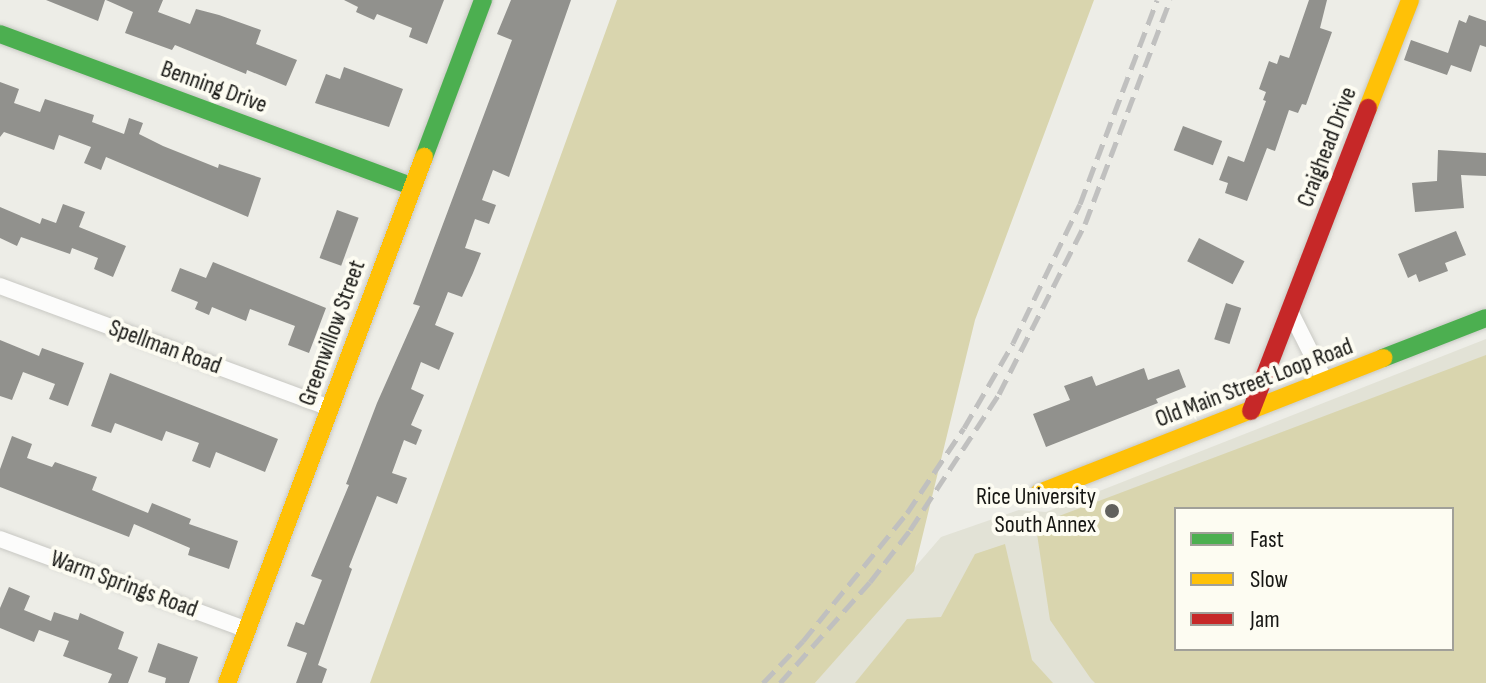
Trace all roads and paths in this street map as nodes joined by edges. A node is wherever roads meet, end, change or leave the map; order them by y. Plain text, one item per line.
1 (483, 0) edge
2 (1410, 0) edge
3 (0, 34) edge
4 (412, 186) junction
5 (0, 286) edge
6 (1290, 311) junction
7 (1486, 318) edge
8 (1325, 381) junction
9 (329, 408) junction
10 (1251, 411) junction
11 (1039, 493) dead end
12 (0, 539) edge
13 (247, 630) junction
14 (227, 683) edge

1 - 4 street, Greenwillow Street
2 - 6 street, Craighead Drive
3 - 4 street, Benning Drive
4 - 9 street, Greenwillow Street
5 - 9 street, Spellman Road
6 - 8 street
6 - 10 street, Craighead Drive
7 - 8 street, Old Main Street Loop Road
8 - 10 street, Old Main Street Loop Road
9 - 13 street, Greenwillow Street
10 - 11 street, Old Main Street Loop Road
12 - 13 street, Warm Springs Road
13 - 14 street, Greenwillow Street

